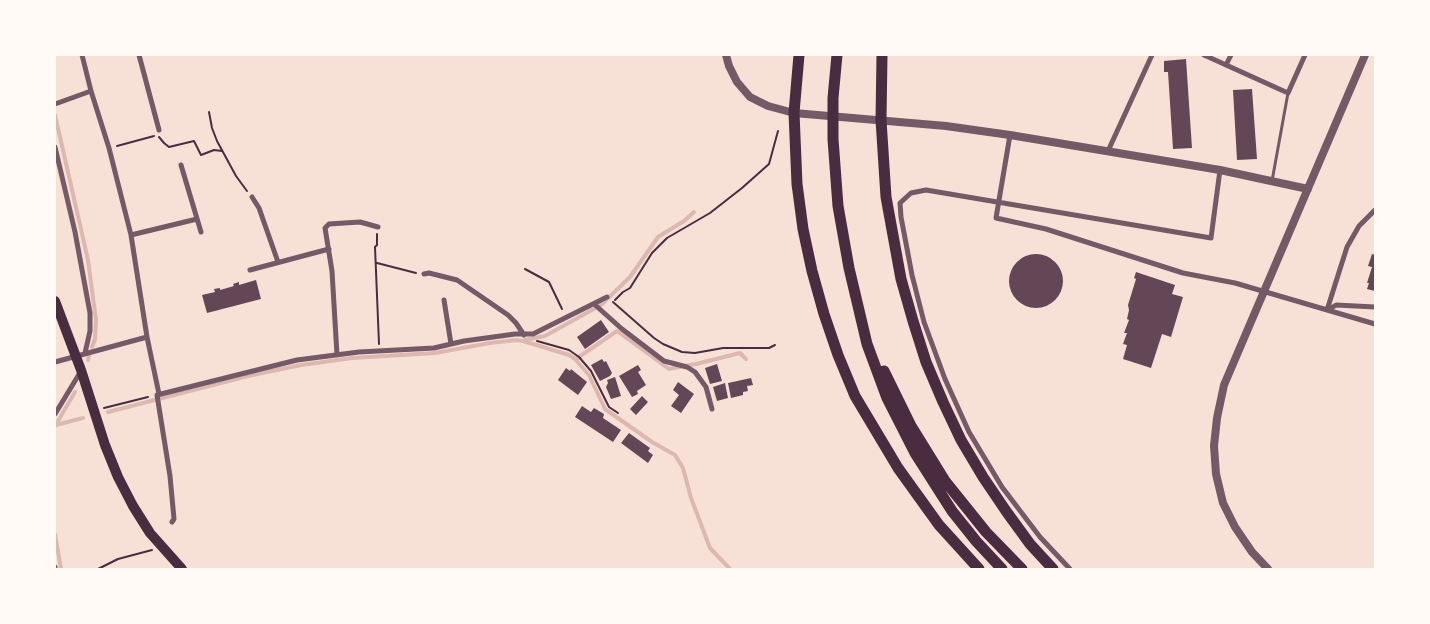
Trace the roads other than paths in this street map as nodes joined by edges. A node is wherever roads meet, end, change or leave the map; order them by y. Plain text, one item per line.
1 (82, 55) edge
2 (139, 55) edge
3 (726, 55) edge
4 (799, 55) edge
5 (837, 55) edge
6 (882, 55) edge
7 (1152, 55) edge
8 (1204, 55) edge
9 (1230, 55) edge
10 (1305, 55) edge
11 (1365, 55) edge
12 (1226, 65) junction
13 (91, 91) junction
14 (1288, 93) junction
15 (55, 104) edge
16 (794, 113) junction
17 (881, 120) junction
18 (159, 130) dead end
19 (1010, 135) junction
20 (55, 147) edge
21 (1108, 151) junction
22 (181, 165) dead end
23 (1220, 170) junction
24 (1272, 181) junction
25 (1308, 189) junction
26 (252, 196) road end
27 (998, 202) junction
28 (1375, 210) edge
29 (197, 219) junction
30 (378, 227) road end
31 (201, 232) dead end
32 (131, 235) junction
33 (329, 249) junction
34 (278, 262) junction
35 (849, 268) junction
36 (250, 270) dead end
37 (424, 274) road end
38 (606, 297) road end
39 (444, 300) dead end
40 (55, 301) edge
41 (594, 304) junction
42 (1375, 307) edge
43 (1327, 310) junction
44 (1375, 324) edge
45 (524, 334) junction
46 (147, 337) junction
47 (451, 344) junction
48 (80, 354) junction
49 (337, 355) junction
50 (55, 362) edge
51 (81, 370) junction
52 (158, 397) junction
53 (712, 409) dead end
54 (55, 414) edge
55 (172, 522) dead end
56 (182, 569) edge
57 (979, 569) edge
58 (1002, 569) edge
59 (1022, 569) edge
60 (1053, 569) edge
61 (1070, 569) edge
62 (1268, 569) edge

1 - 13 street
2 - 18 street
3 - 16 street
4 - 16 highway
5 - 35 highway
6 - 17 highway
7 - 21 street
8 - 12 street
9 - 12 street
10 - 14 street
11 - 25 street
12 - 14 street
13 - 15 street
13 - 32 street
14 - 24 lane
16 - 17 street
16 - 57 highway
17 - 19 street
17 - 60 highway
19 - 21 street
19 - 27 street
20 - 48 street
21 - 23 street
22 - 29 street
23 - 24 street
23 - 27 street
24 - 25 street
25 - 62 street
26 - 34 street
27 - 43 street
27 - 61 street
28 - 43 street
29 - 31 street
29 - 32 street
30 - 33 street
32 - 46 street
33 - 34 street
33 - 49 street
34 - 36 street
35 - 58 highway
35 - 59 highway
37 - 45 street
38 - 41 street
39 - 47 street
40 - 48 highway
41 - 45 street
41 - 53 street
42 - 43 street
43 - 44 street
45 - 47 street
46 - 48 street
46 - 52 street
47 - 49 street
48 - 50 street
48 - 51 highway
49 - 52 street
51 - 54 street
51 - 56 highway
52 - 55 street

